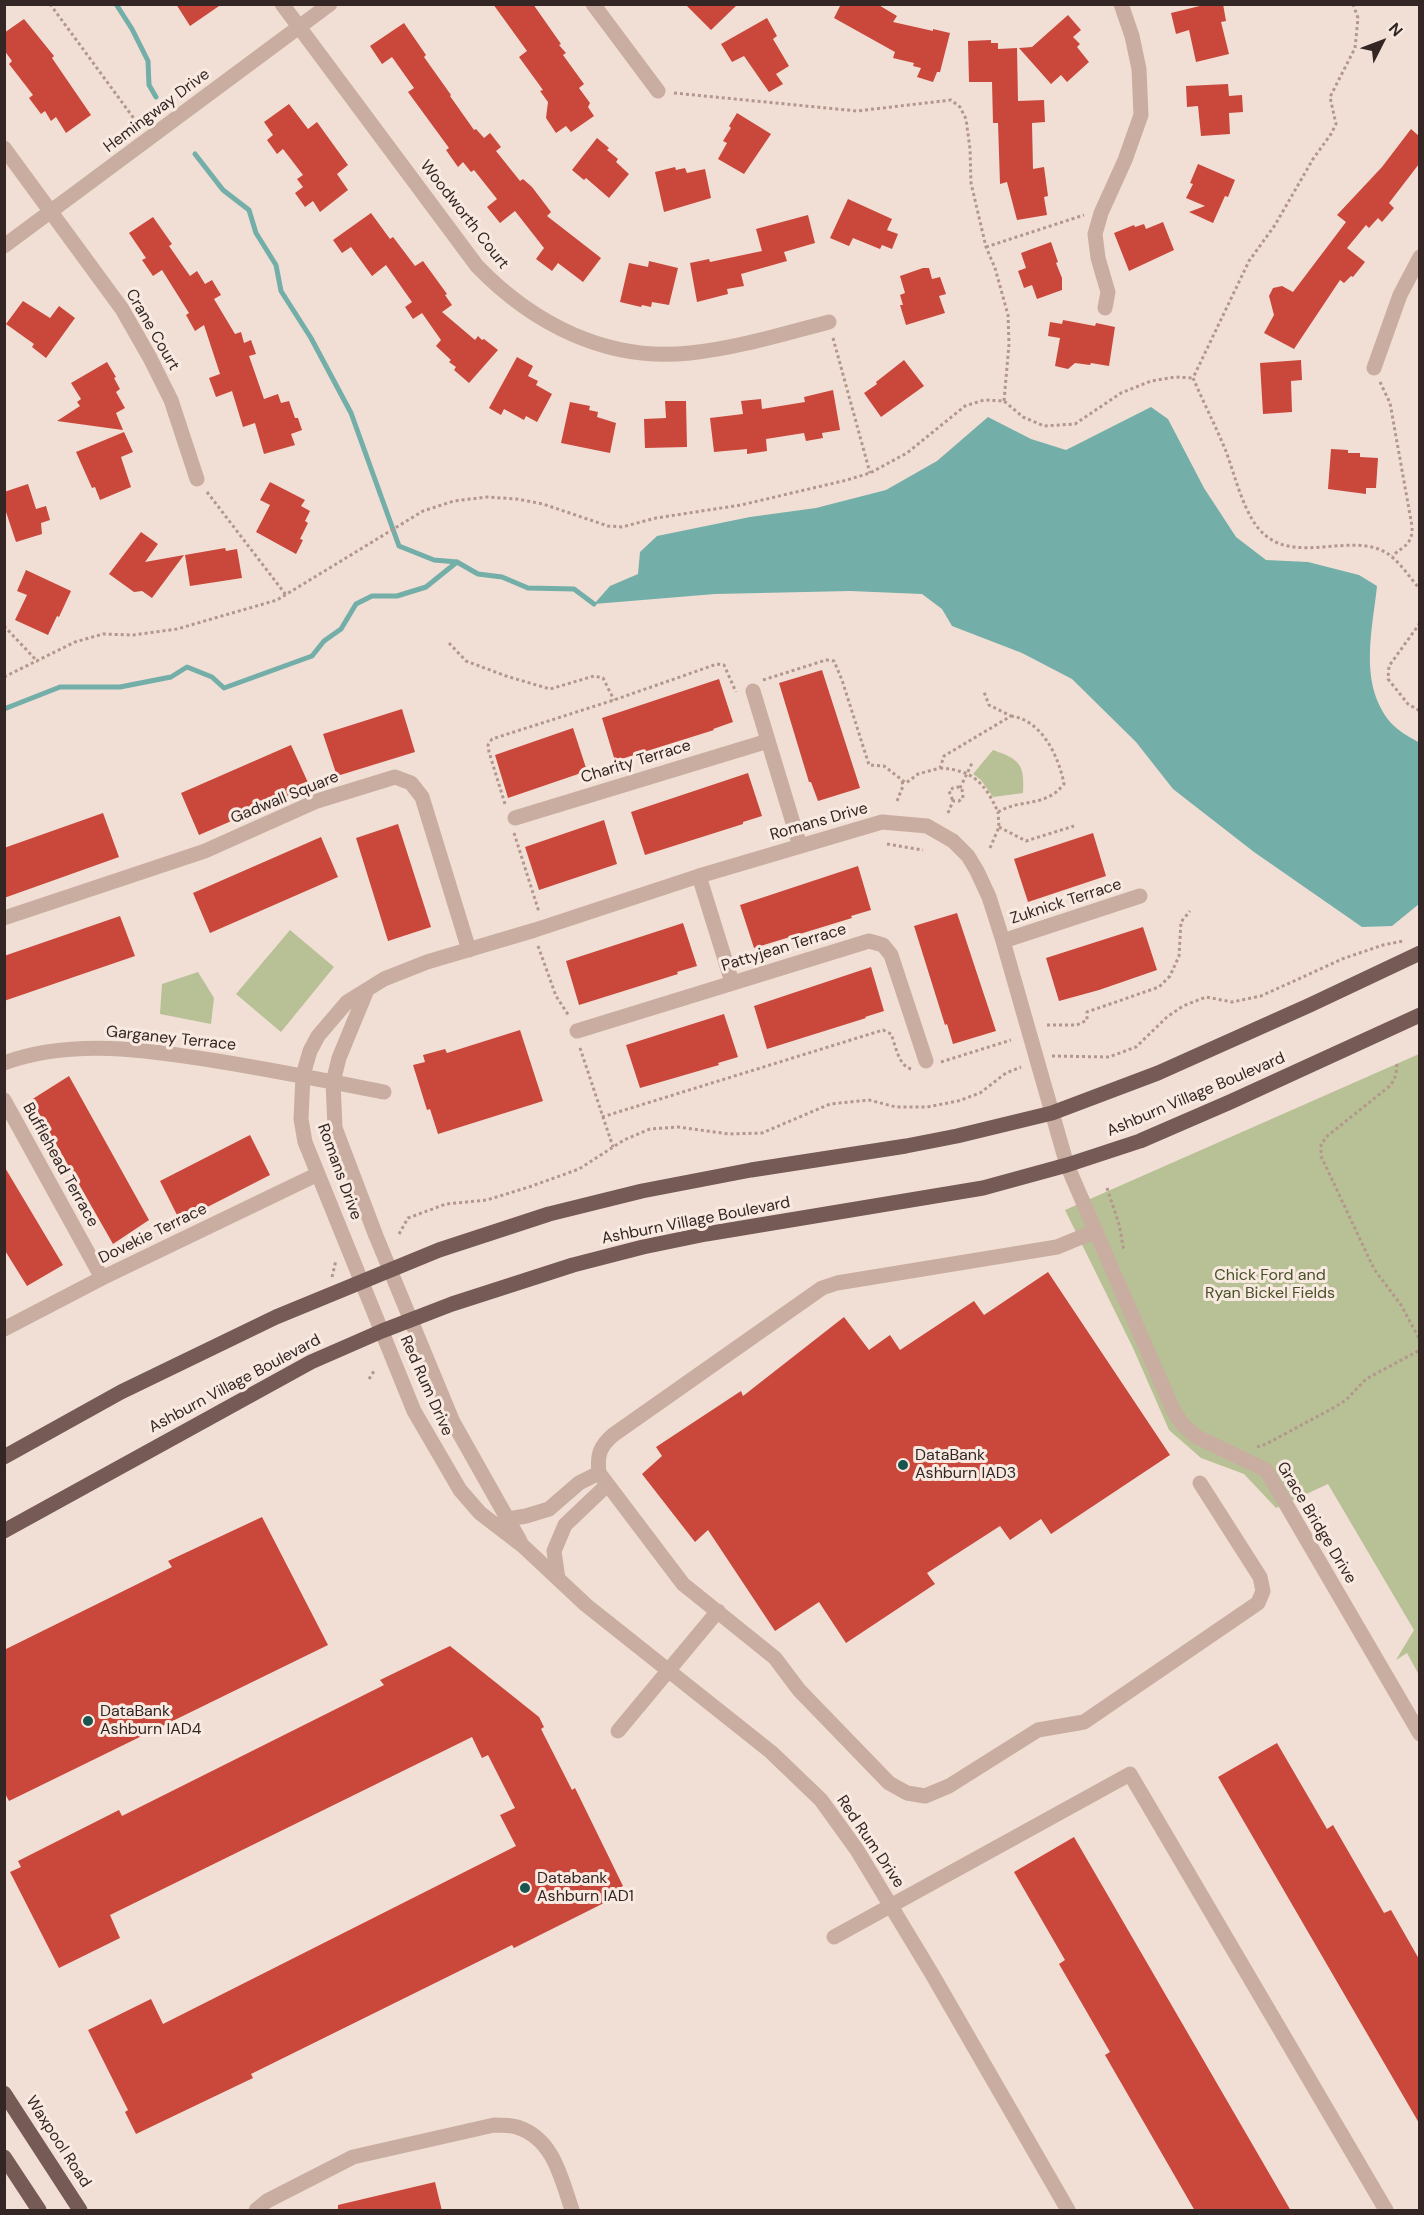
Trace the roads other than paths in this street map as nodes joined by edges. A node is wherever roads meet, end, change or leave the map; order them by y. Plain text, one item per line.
1 (282, 4) edge
2 (330, 4) edge
3 (592, 4) edge
4 (1121, 4) edge
5 (299, 28) junction
6 (658, 91) road end
7 (4, 148) edge
8 (51, 212) junction
9 (4, 246) edge
10 (1419, 257) edge
11 (1105, 308) dead end
12 (829, 322) road end
13 (1374, 368) road end
14 (196, 479) road end
15 (752, 687) road end
16 (768, 741) junction
17 (511, 818) road end
18 (800, 846) junction
19 (699, 876) junction
20 (1140, 896) dead end
21 (4, 918) edge
22 (1003, 941) junction
23 (1416, 946) edge
24 (469, 950) junction
25 (732, 982) junction
26 (367, 990) junction
27 (1419, 1015) edge
28 (575, 1032) road end
29 (4, 1064) edge
30 (928, 1064) road end
31 (303, 1075) junction
32 (333, 1082) junction
33 (384, 1092) dead end
34 (4, 1100) edge
35 (1052, 1113) junction
36 (1067, 1165) junction
37 (318, 1173) junction
38 (1096, 1231) junction
39 (390, 1269) junction
40 (102, 1278) junction
41 (362, 1280) junction
42 (411, 1320) junction
43 (4, 1329) edge
44 (382, 1331) junction
45 (4, 1456) edge
46 (603, 1479) junction
47 (1200, 1483) dead end
48 (508, 1519) junction
49 (4, 1532) edge
50 (523, 1546) junction
51 (558, 1579) junction
52 (718, 1611) junction
53 (668, 1669) junction
54 (618, 1731) dead end
55 (1419, 1734) edge
56 (892, 1906) junction
57 (834, 1937) dead end
58 (4, 2093) edge
59 (4, 2157) edge
60 (39, 2211) edge
61 (80, 2211) edge
62 (256, 2211) edge
63 (572, 2211) edge
64 (1068, 2211) edge
65 (1386, 2211) edge

1 - 5 street, Woodworth Court
2 - 5 street, Hemingway Drive
3 - 6 street
4 - 11 street
5 - 8 street, Hemingway Drive
5 - 12 street, Woodworth Court
7 - 8 street, Crane Court
8 - 9 street, Hemingway Drive
8 - 14 street, Crane Court
10 - 13 street
15 - 16 street
16 - 17 street, Charity Terrace
16 - 18 street
18 - 19 street, Romans Drive
18 - 22 street, Romans Drive
19 - 24 street, Romans Drive
19 - 25 street
20 - 22 street, Zuknick Terrace
21 - 24 street, Gadwall Square
22 - 35 street, Romans Drive
23 - 35 main road
24 - 26 street, Romans Drive
25 - 28 street, Pattyjean Terrace
25 - 30 street, Pattyjean Terrace
26 - 31 street, Romans Drive
26 - 32 street, Romans Drive
27 - 36 main road, Ashburn Village Boulevard
29 - 31 street, Garganey Terrace
31 - 32 street, Garganey Terrace
31 - 37 street, Romans Drive
32 - 33 street, Garganey Terrace
32 - 39 street, Romans Drive
34 - 40 street, Bufflehead Terrace
35 - 36 street, Romans Drive
35 - 39 main road
36 - 38 street, Grace Bridge Drive
36 - 42 main road, Ashburn Village Boulevard
37 - 40 street, Dovekie Terrace
37 - 41 street, Romans Drive
38 - 46 street
38 - 55 street, Grace Bridge Drive
39 - 41 main road
39 - 42 street, Red Rum Drive
40 - 43 street, Dovekie Terrace
41 - 44 street, Red Rum Drive
41 - 45 main road
42 - 44 main road, Ashburn Village Boulevard
42 - 48 street, Red Rum Drive
44 - 49 main road, Ashburn Village Boulevard
44 - 50 street, Red Rum Drive
46 - 48 street
46 - 51 street
46 - 52 street
47 - 52 street
48 - 50 street, Red Rum Drive
50 - 51 street, Red Rum Drive
51 - 53 street, Red Rum Drive
52 - 53 street
53 - 54 street
53 - 56 street, Red Rum Drive
56 - 57 street
56 - 64 street, Red Rum Drive
56 - 65 street
58 - 61 main road, Waxpool Road
59 - 60 main road
62 - 63 street

